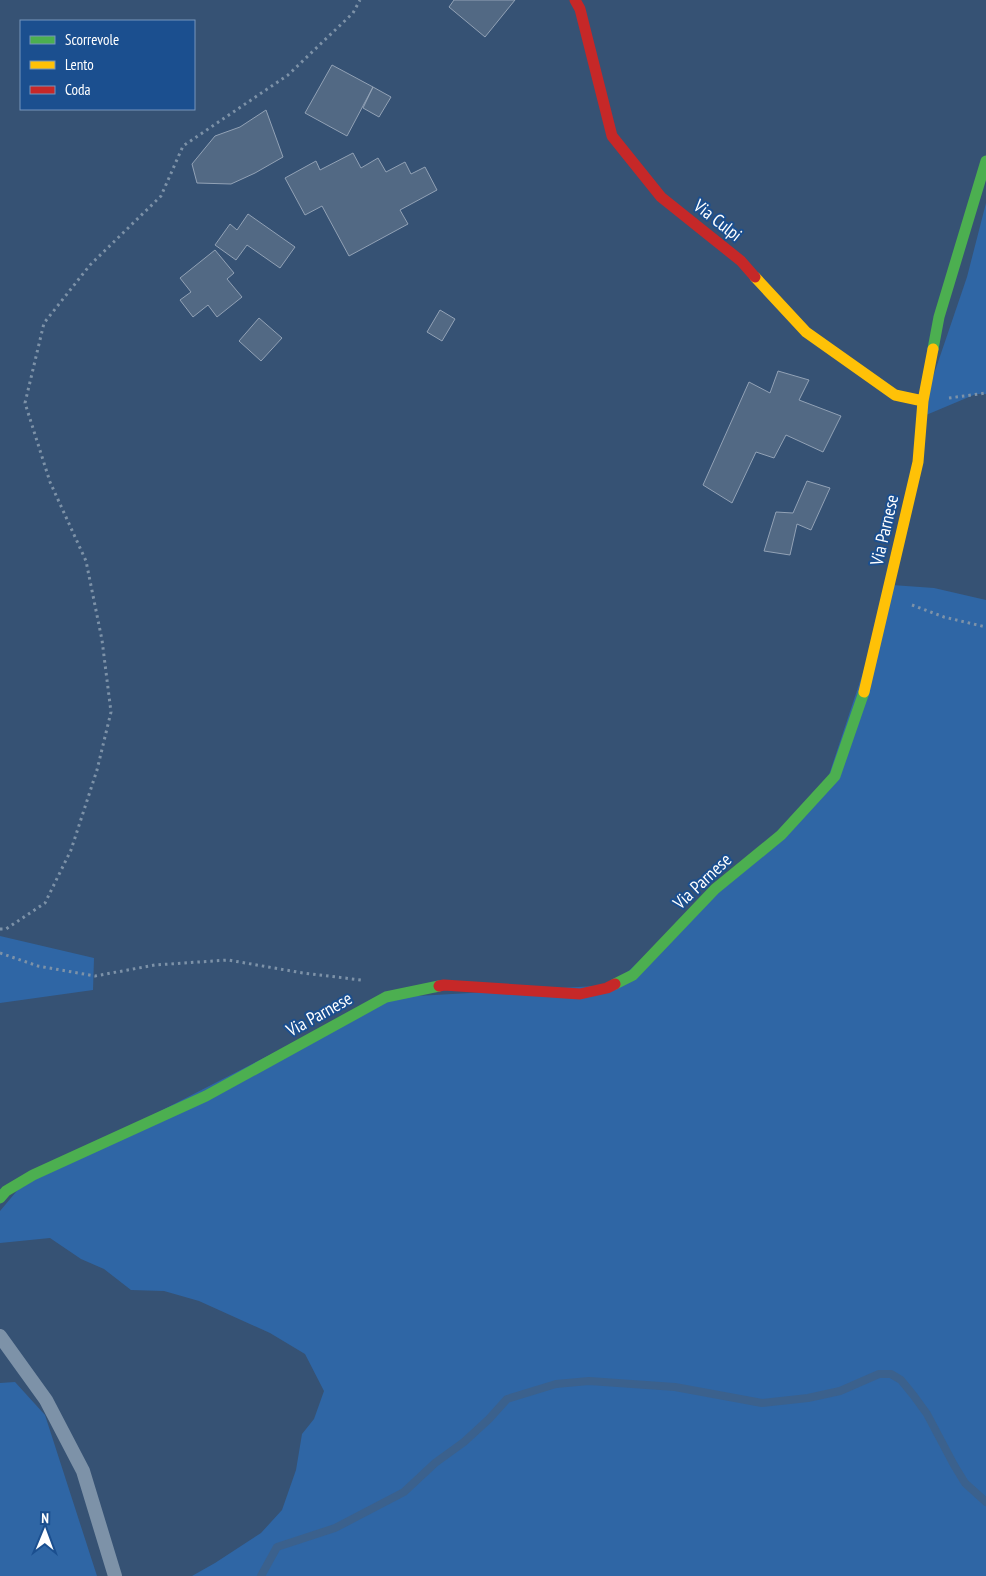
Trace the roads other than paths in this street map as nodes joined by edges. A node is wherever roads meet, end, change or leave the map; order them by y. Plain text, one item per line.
1 (575, 0) edge
2 (986, 161) edge
3 (923, 401) junction
4 (0, 1198) edge
5 (0, 1336) edge
6 (115, 1576) edge

1 - 3 street, Via Culpi
2 - 3 street, Via Parnese
3 - 4 street, Via Parnese
5 - 6 lane

